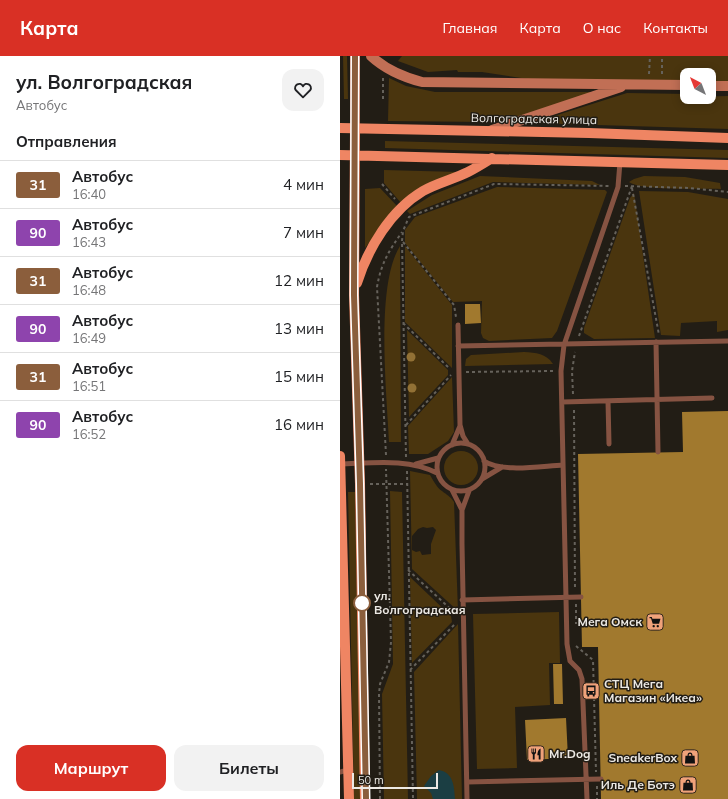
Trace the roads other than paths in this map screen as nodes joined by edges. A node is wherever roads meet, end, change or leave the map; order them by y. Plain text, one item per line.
1 (355, 56) edge
2 (371, 56) edge
3 (629, 84) junction
4 (680, 85) edge
5 (716, 86) edge
6 (728, 86) edge
7 (340, 128) edge
8 (355, 128) junction
9 (487, 132) junction
10 (728, 138) edge
11 (340, 155) edge
12 (354, 156) junction
13 (493, 158) junction
14 (620, 162) junction
15 (728, 165) edge
16 (354, 295) junction
17 (458, 325) road end
18 (728, 341) edge
19 (656, 342) junction
20 (564, 345) junction
21 (458, 346) junction
22 (712, 398) dead end
23 (608, 400) junction
24 (657, 400) junction
25 (562, 402) junction
26 (460, 425) junction
27 (468, 444) junction
28 (608, 444) dead end
29 (452, 445) junction
30 (658, 452) dead end
31 (340, 456) edge
32 (438, 458) junction
33 (484, 461) junction
34 (359, 463) junction
35 (340, 464) edge
36 (415, 464) junction
37 (563, 465) junction
38 (502, 467) junction
39 (437, 473) junction
40 (482, 479) junction
41 (452, 490) junction
42 (469, 491) junction
43 (462, 510) junction
44 (567, 597) junction
45 (578, 597) road end
46 (462, 600) junction
47 (344, 771) edge
48 (588, 779) junction
49 (599, 779) road end
50 (467, 782) junction
51 (349, 799) edge
52 (366, 799) edge
53 (467, 799) edge
54 (587, 799) edge

1 - 8 main road
2 - 3 main road
3 - 4 main road
3 - 9 main road
5 - 6 main road
7 - 8 main road, Волгоградская улица
8 - 9 main road, Волгоградская улица
8 - 12 main road
9 - 10 main road, Волгоградская улица
11 - 12 main road
12 - 13 main road
12 - 16 main road
13 - 14 main road
13 - 16 main road
14 - 15 main road
14 - 20 lane
16 - 34 main road
17 - 21 lane
18 - 19 lane
19 - 20 lane
19 - 24 lane
20 - 21 lane
20 - 25 lane
21 - 26 lane
22 - 24 lane
23 - 24 lane
23 - 25 lane
23 - 28 lane
24 - 30 lane
25 - 37 lane
26 - 27 lane
26 - 29 lane
27 - 29 lane
27 - 33 lane
29 - 32 lane
31 - 35 main road
32 - 36 lane
32 - 39 lane
33 - 38 lane
33 - 40 lane
34 - 35 lane
34 - 36 lane
34 - 52 main road
35 - 47 main road
36 - 39 lane
37 - 38 lane
37 - 44 lane
38 - 40 lane
39 - 41 lane
40 - 42 lane
41 - 42 lane
41 - 43 lane
42 - 43 lane
43 - 46 lane
44 - 45 lane
44 - 46 lane
44 - 48 lane
46 - 50 lane
47 - 51 main road
48 - 49 lane
48 - 50 lane
48 - 54 lane
50 - 53 lane

